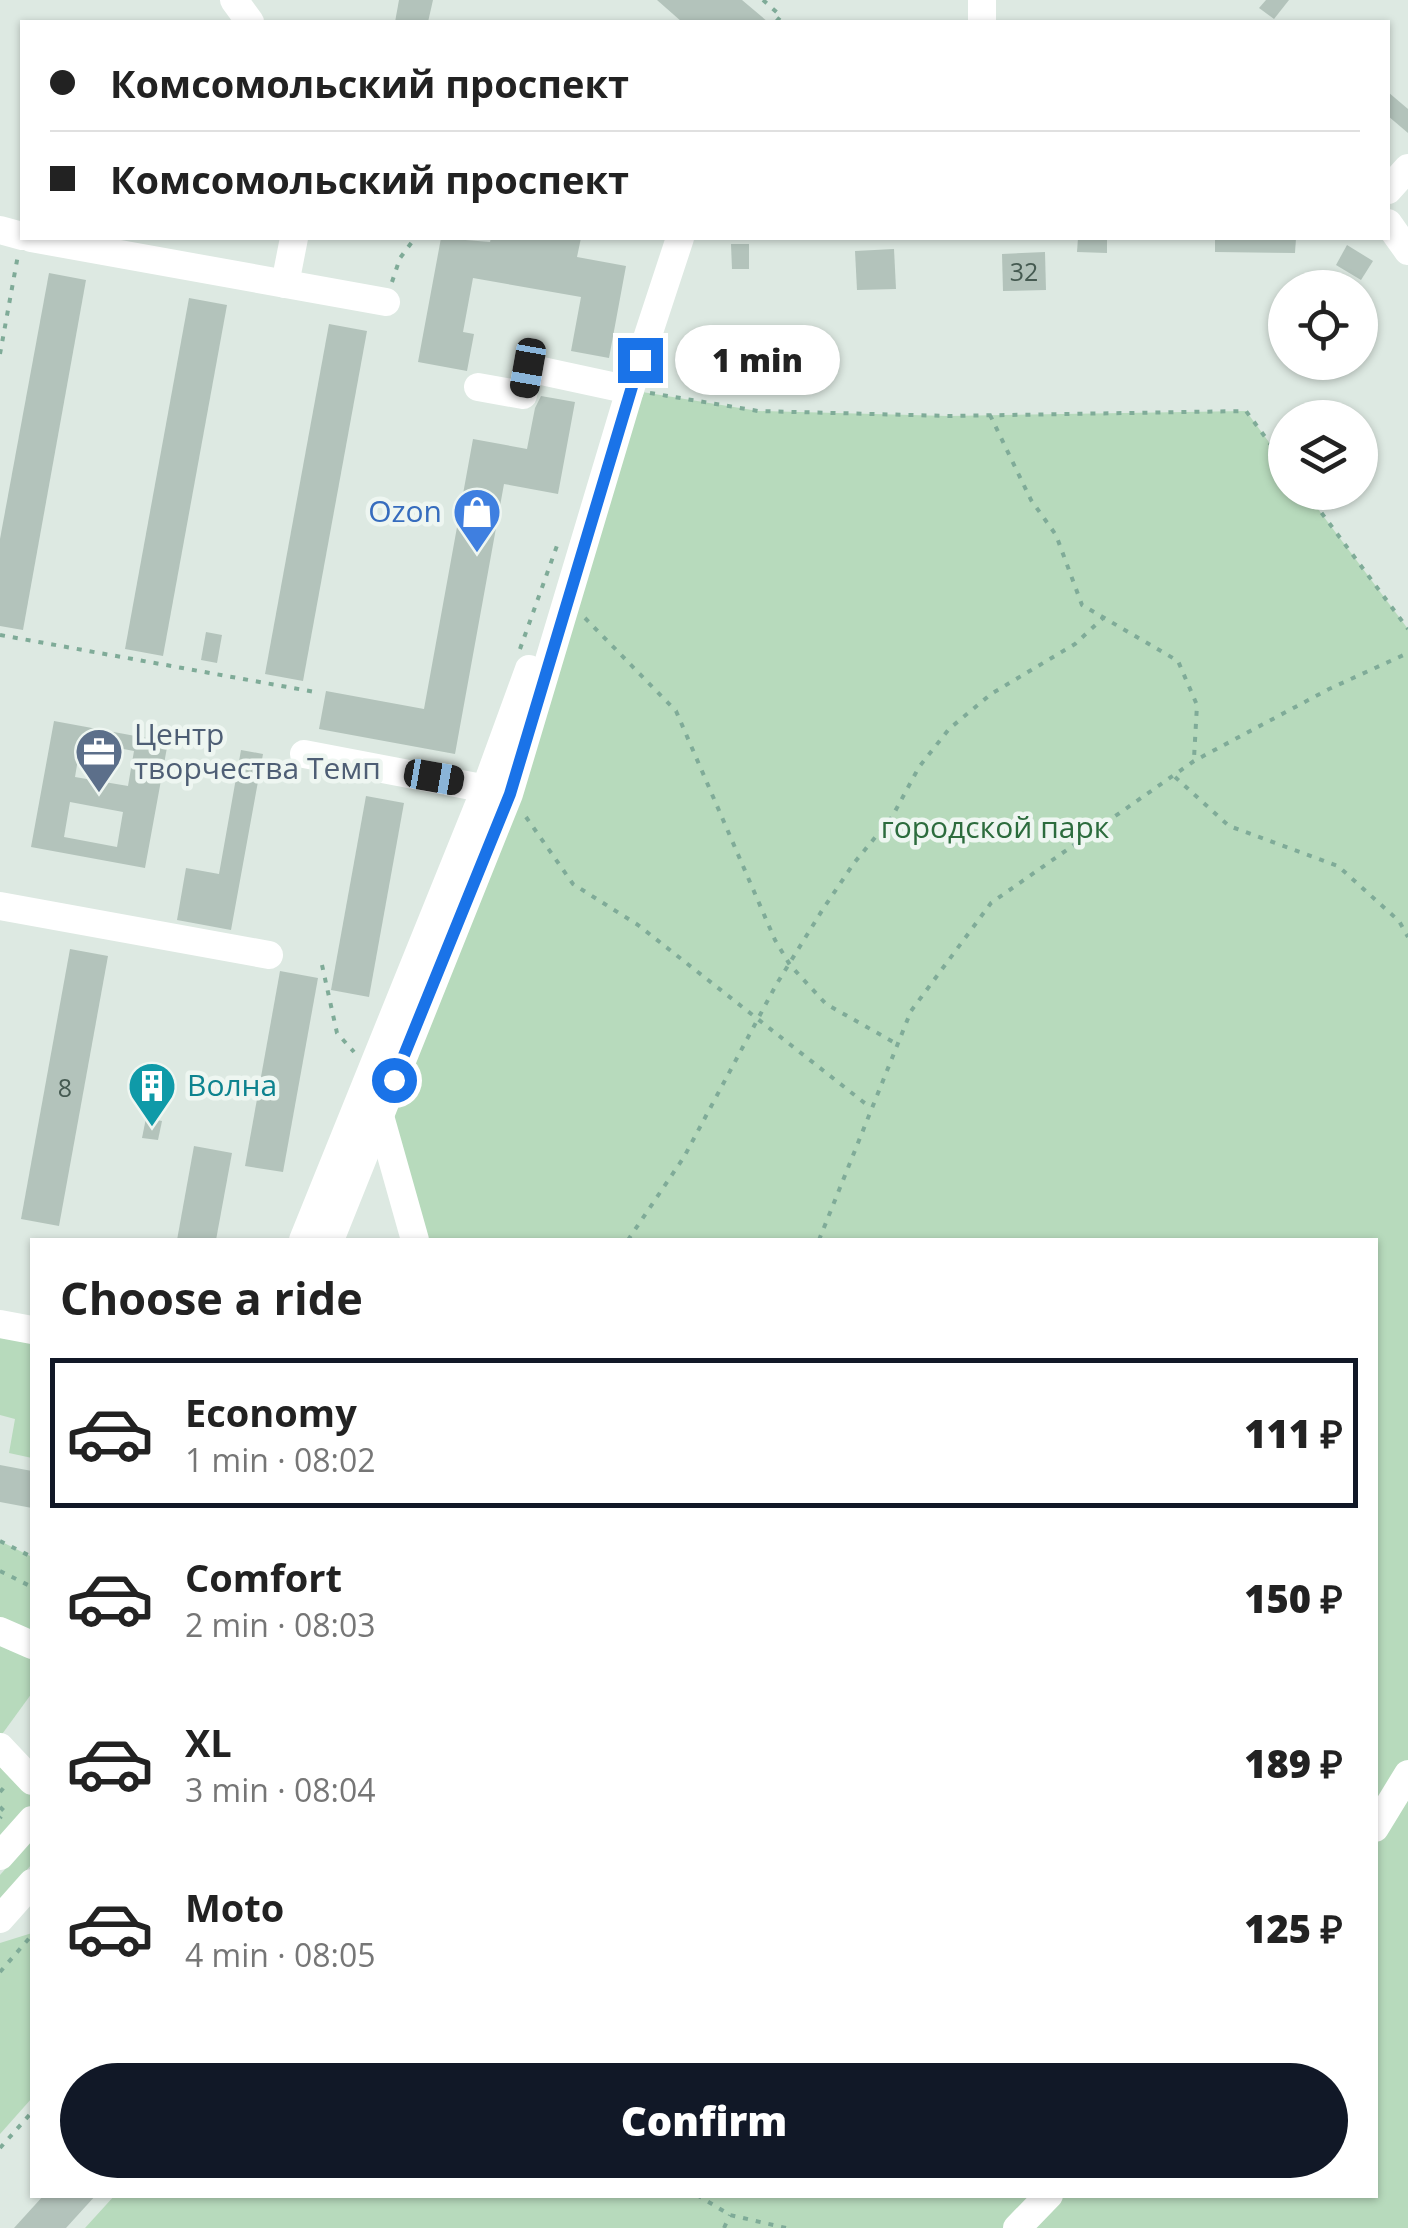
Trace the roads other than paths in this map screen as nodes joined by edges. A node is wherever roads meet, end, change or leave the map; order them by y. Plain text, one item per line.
1 (1408, 168) edge
2 (1390, 188) edge
3 (1390, 225) edge
4 (42, 240) edge
5 (294, 240) edge
6 (679, 240) edge
7 (1408, 251) edge
8 (285, 284) junction
9 (386, 302) road end
10 (478, 387) dead end
11 (630, 390) junction
12 (304, 754) dead end
13 (498, 791) junction
14 (0, 906) edge
15 (269, 955) dead end
16 (380, 1116) junction
17 (304, 1238) edge
18 (331, 1238) edge
19 (414, 1238) edge
20 (0, 1324) edge
21 (30, 1330) edge
22 (0, 1631) edge
23 (30, 1644) edge
24 (0, 1746) edge
25 (1408, 1774) edge
26 (30, 1779) edge
27 (30, 1822) edge
28 (1378, 1823) edge
29 (0, 1856) edge
30 (30, 1884) edge
31 (0, 1919) edge
32 (1046, 2198) edge
33 (1017, 2228) edge

1 - 2 street
3 - 7 street
4 - 8 street
5 - 8 street
6 - 11 street
8 - 9 street
10 - 11 street
11 - 13 street
11 - 13 street
12 - 13 street
13 - 16 street
13 - 17 street
14 - 15 street
16 - 18 street
16 - 19 street
20 - 21 street
22 - 23 street
24 - 26 street
25 - 28 street
27 - 29 street
30 - 31 street
32 - 33 street

